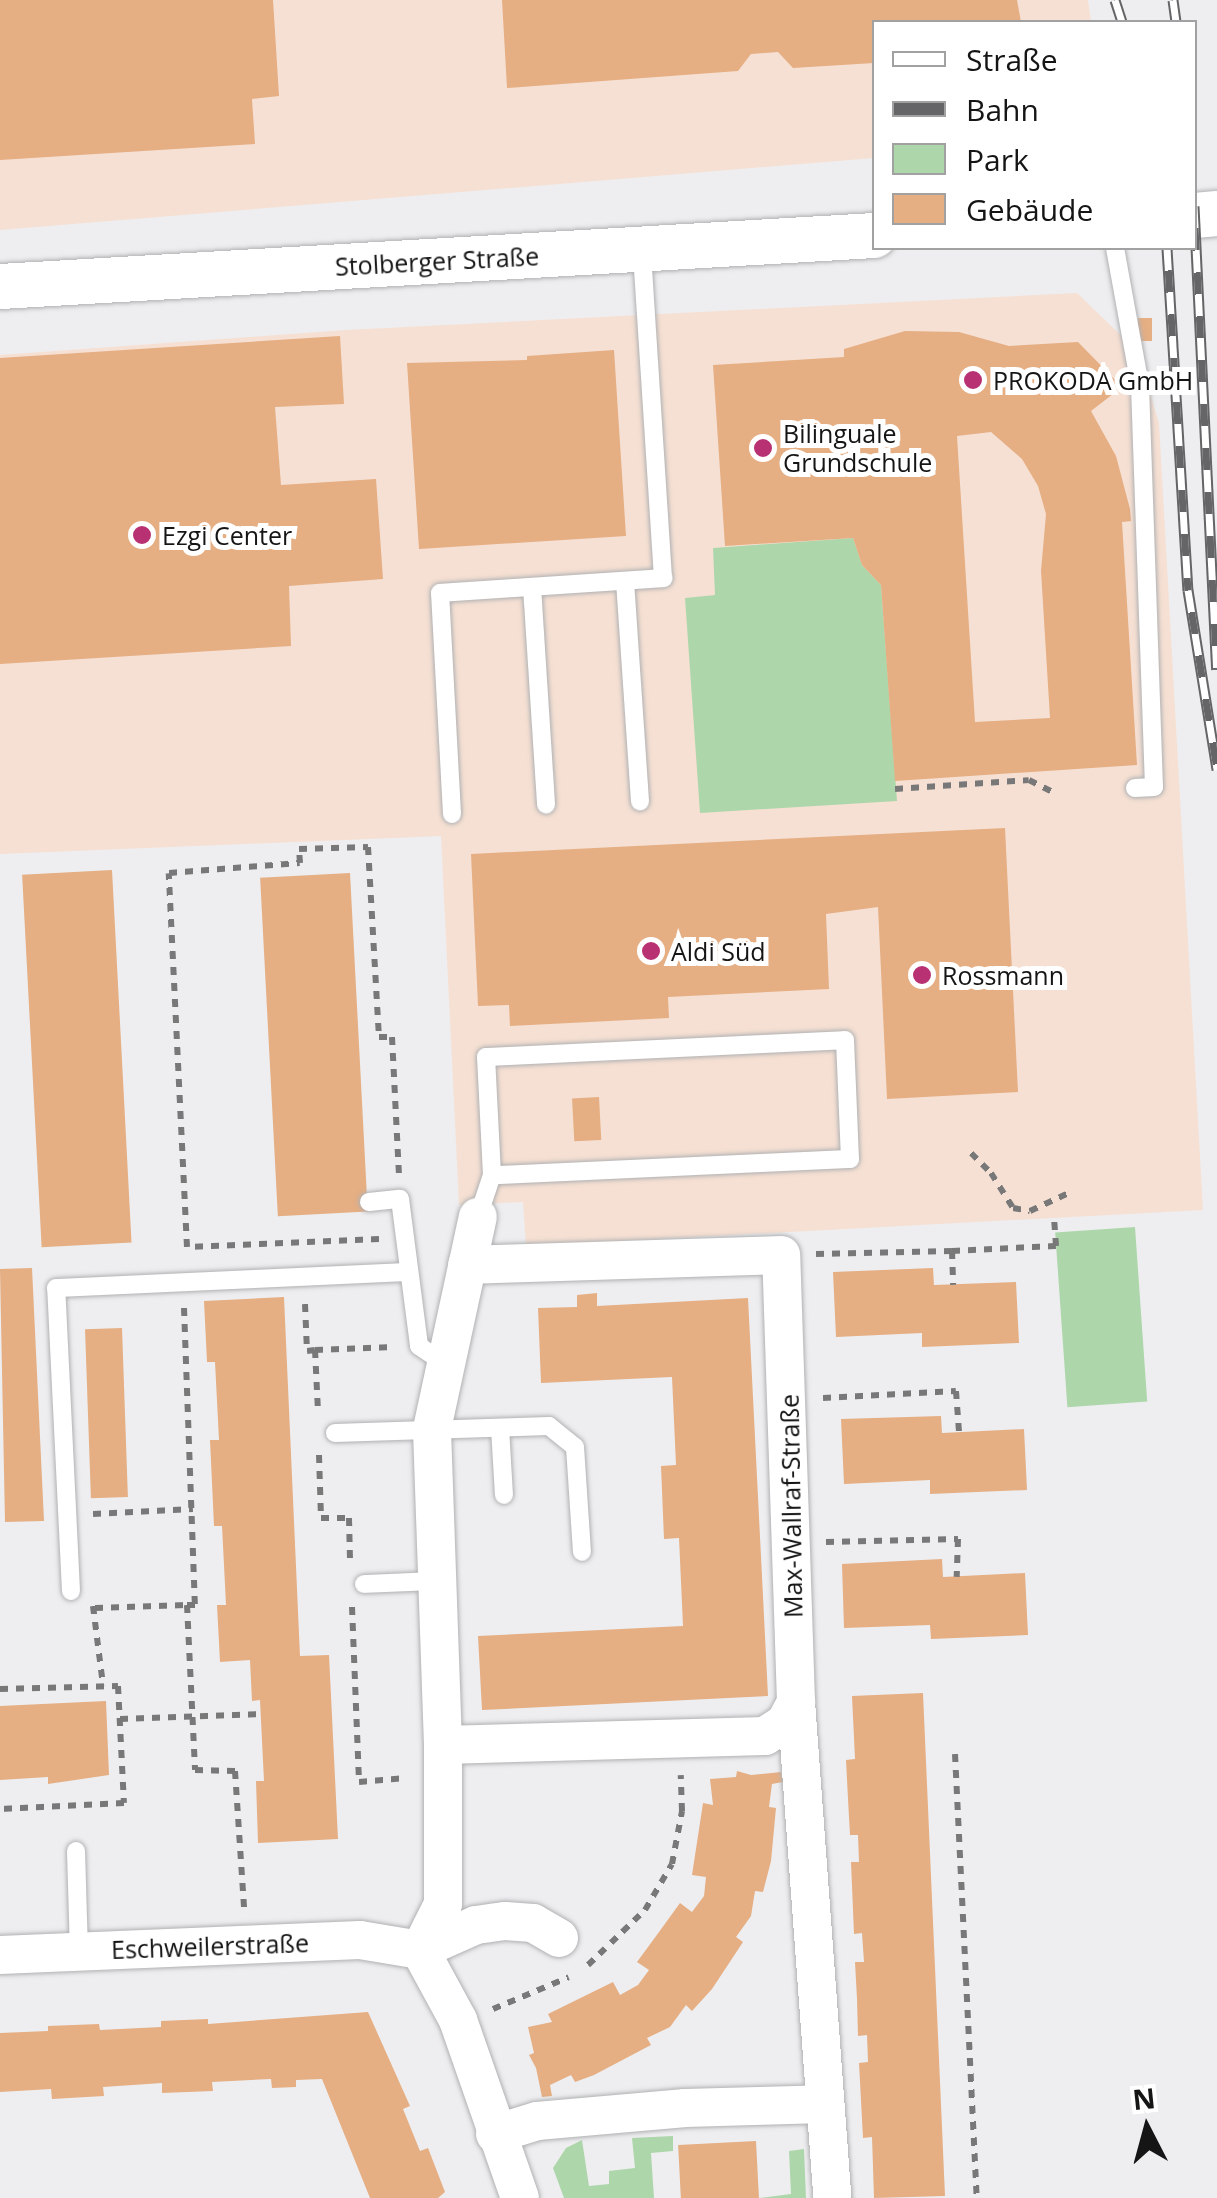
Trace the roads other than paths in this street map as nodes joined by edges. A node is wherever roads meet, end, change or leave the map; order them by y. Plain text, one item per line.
1 (872, 235) edge
2 (642, 248) junction
3 (1115, 250) edge
4 (0, 286) edge
5 (625, 581) junction
6 (532, 587) junction
7 (1135, 788) dead end
8 (640, 802) dead end
9 (546, 804) dead end
10 (452, 814) dead end
11 (492, 1176) junction
12 (370, 1202) dead end
13 (478, 1217) joint
14 (467, 1265) junction
15 (409, 1272) junction
16 (432, 1355) junction
17 (500, 1428) junction
18 (432, 1429) junction
19 (336, 1434) dead end
20 (504, 1495) dead end
21 (582, 1552) dead end
22 (437, 1581) junction
23 (364, 1584) dead end
24 (71, 1591) road end
25 (796, 1702) junction
26 (443, 1745) junction
27 (76, 1851) dead end
28 (558, 1938) dead end
29 (420, 1950) junction
30 (79, 1952) junction
31 (0, 1955) edge
32 (824, 2104) junction
33 (495, 2134) junction
34 (520, 2198) edge
35 (832, 2198) edge

1 - 2 street, Stolberger Straße
2 - 4 street, Stolberger Straße
2 - 5 lane
3 - 7 lane
5 - 6 lane
5 - 8 lane
6 - 9 lane
6 - 10 lane
11 - 11 lane
11 - 13 lane
12 - 15 lane
13 - 14 street
14 - 16 street
14 - 25 street, Max-Wallraf-Straße
15 - 16 lane
15 - 24 lane
16 - 18 street
17 - 18 lane
17 - 20 lane
17 - 21 lane
18 - 19 lane
18 - 22 street
22 - 23 lane
22 - 26 street
25 - 26 street
25 - 32 street
26 - 29 street
27 - 30 lane
28 - 29 street
29 - 30 street, Eschweilerstraße
29 - 33 street
30 - 31 street, Eschweilerstraße
32 - 33 street
32 - 35 street
33 - 34 street

